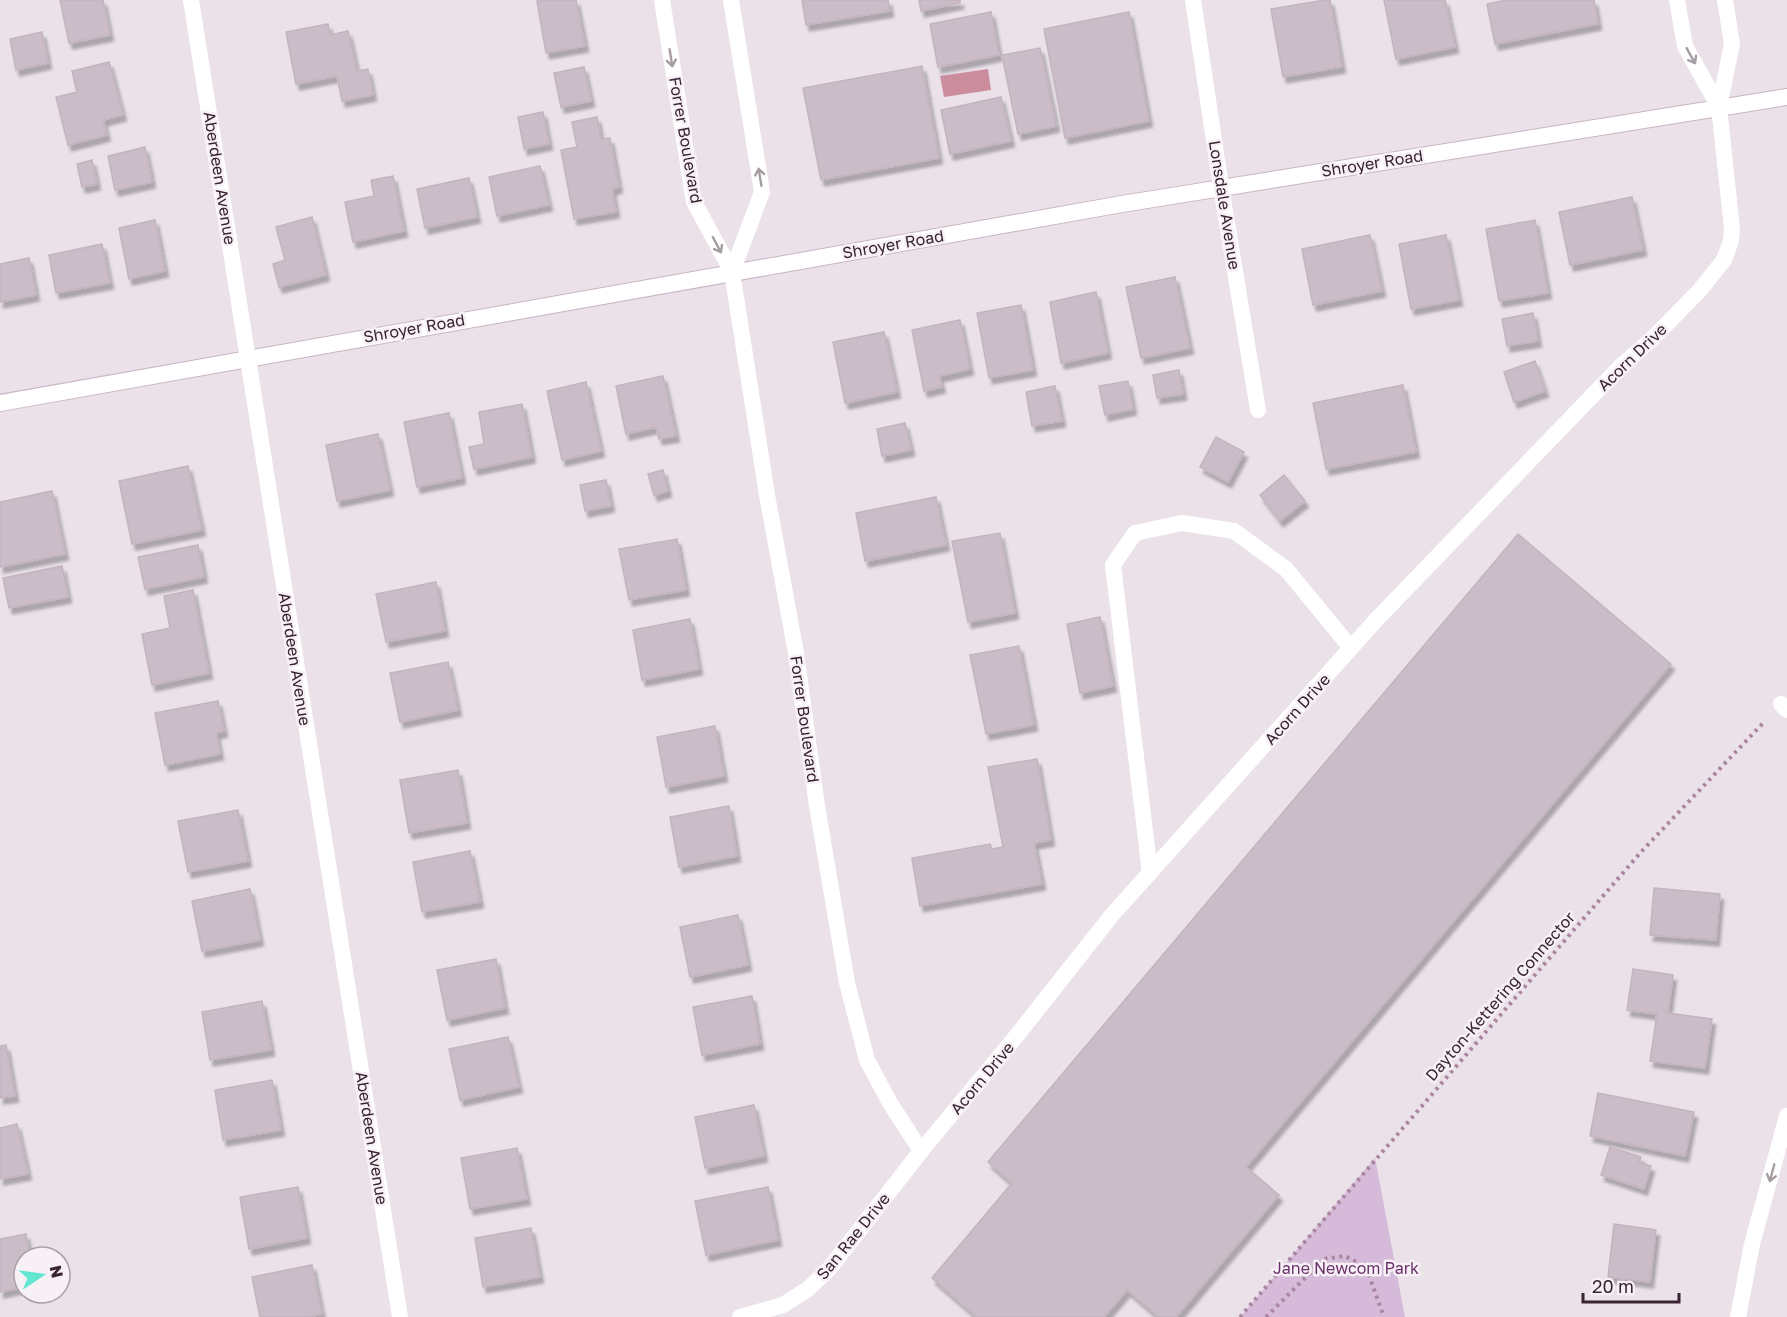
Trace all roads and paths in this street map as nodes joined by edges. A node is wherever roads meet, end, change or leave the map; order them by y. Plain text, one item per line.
1 (191, 0) edge
2 (662, 0) edge
3 (731, 0) edge
4 (1193, 0) edge
5 (1677, 0) edge
6 (1725, 0) edge
7 (1787, 97) edge
8 (1719, 107) junction
9 (1221, 187) junction
10 (732, 272) junction
11 (249, 358) junction
12 (0, 403) edge
13 (1258, 410) dead end
14 (1351, 648) junction
15 (1784, 707) edge
16 (1150, 873) junction
17 (1787, 1116) edge
18 (921, 1151) junction
19 (400, 1317) edge
20 (740, 1317) edge
21 (1240, 1317) edge
22 (1266, 1317) edge
23 (1384, 1317) edge
24 (1738, 1317) edge

1 - 11 street, Aberdeen Avenue
2 -> 10 street, Forrer Boulevard
10 -> 3 street, Forrer Boulevard
4 - 9 street, Lonsdale Avenue
5 -> 8 street
6 - 8 street
7 - 8 street, Shroyer Road
8 - 9 street, Shroyer Road
8 - 14 street, Acorn Drive
9 - 10 street, Shroyer Road
9 - 13 street, Lonsdale Avenue
10 - 11 street, Shroyer Road
10 - 18 street, Forrer Boulevard
11 - 12 street, Shroyer Road
11 - 19 street, Aberdeen Avenue
14 - 16 street, Acorn Drive
14 - 16 street
15 - 21 path, Dayton-Kettering Connector
16 - 18 street, Acorn Drive
17 -> 24 street
18 - 20 street, San Rae Drive
22 - 23 path

